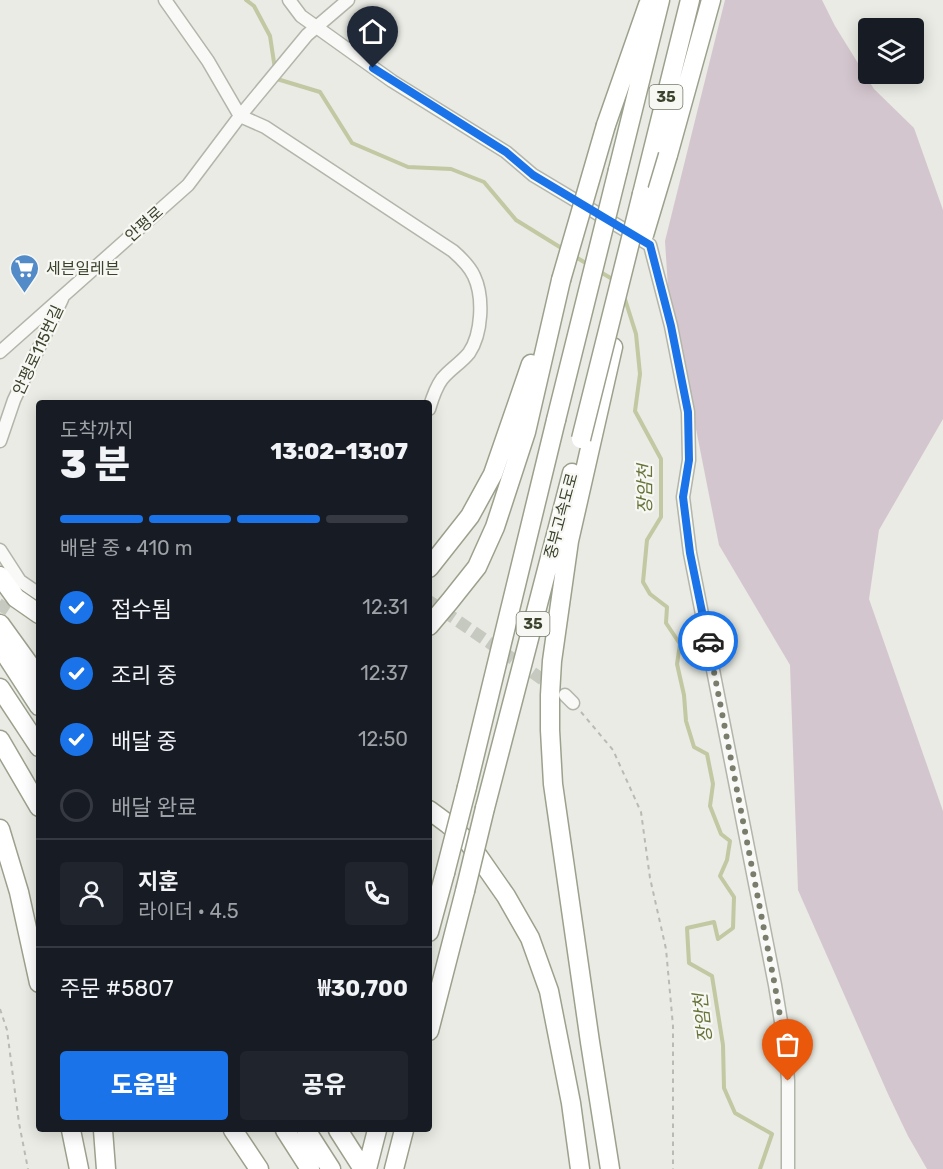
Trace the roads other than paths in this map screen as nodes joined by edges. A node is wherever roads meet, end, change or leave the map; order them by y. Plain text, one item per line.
1 (165, 0) edge
2 (289, 0) edge
3 (348, 0) edge
4 (649, 0) edge
5 (660, 0) edge
6 (690, 0) edge
7 (711, 0) edge
8 (312, 31) junction
9 (244, 111) junction
10 (561, 280) junction
11 (65, 293) junction
12 (0, 352) edge
13 (432, 401) edge
14 (0, 441) edge
15 (0, 550) edge
16 (432, 564) edge
17 (0, 576) edge
18 (36, 592) edge
19 (36, 612) edge
20 (432, 622) edge
21 (0, 624) edge
22 (0, 646) edge
23 (36, 674) edge
24 (0, 688) edge
25 (36, 701) edge
26 (0, 740) edge
27 (36, 742) edge
28 (0, 753) edge
29 (36, 802) edge
30 (36, 812) edge
31 (432, 812) edge
32 (0, 830) edge
33 (432, 921) edge
34 (36, 969) edge
35 (432, 1019) edge
36 (71, 1132) edge
37 (103, 1132) edge
38 (222, 1132) edge
39 (234, 1132) edge
40 (286, 1132) edge
41 (307, 1132) edge
42 (339, 1132) edge
43 (376, 1132) edge
44 (403, 1132) edge
45 (79, 1169) edge
46 (106, 1169) edge
47 (245, 1169) edge
48 (259, 1169) edge
49 (310, 1169) edge
50 (331, 1169) edge
51 (365, 1169) edge
52 (394, 1169) edge
53 (580, 1169) edge
54 (610, 1169) edge
55 (788, 1169) edge

1 - 9 street
2 - 8 street
3 - 8 street
4 - 10 highway, bridge
5 - 33 highway, 중부고속도로 / 35, bridge
6 - 35 highway, 중부고속도로 / 35, bridge
7 - 54 highway, bridge
8 - 9 street, 안평로
8 - 55 street
9 - 11 street, 안평로
9 - 13 street
10 - 16 highway
10 - 20 highway
11 - 12 street, 안평로
11 - 14 street, 안평로115번길
15 - 18 street
17 - 19 highway
21 - 23 highway
22 - 25 highway
24 - 27 highway
26 - 29 highway
28 - 30 highway
31 - 53 highway
32 - 34 highway
36 - 45 highway
37 - 46 highway
38 - 47 highway
39 - 48 highway
40 - 49 highway
41 - 50 highway
42 - 51 highway
43 - 51 highway
44 - 52 highway

